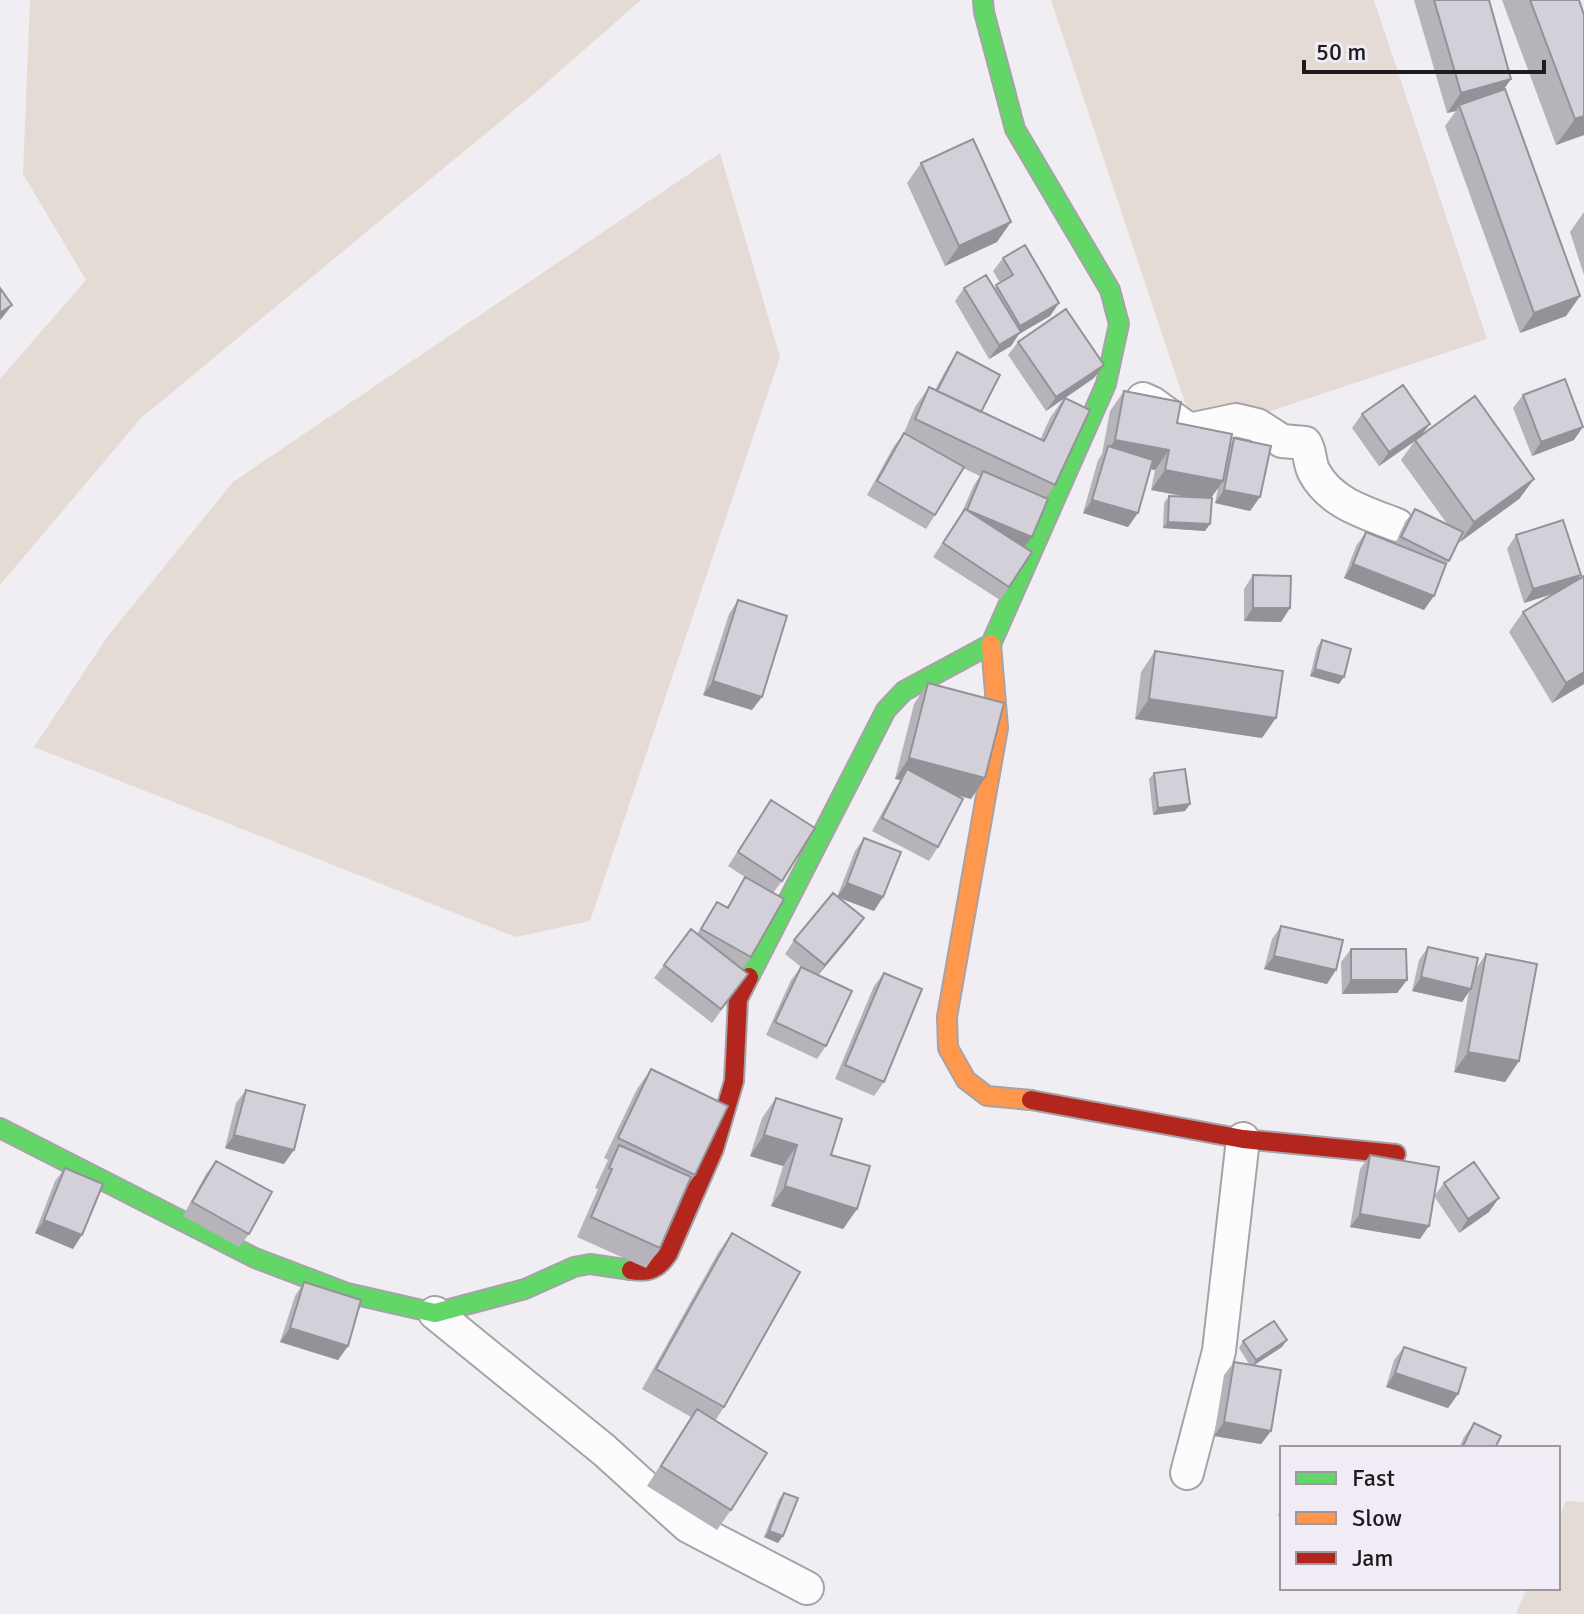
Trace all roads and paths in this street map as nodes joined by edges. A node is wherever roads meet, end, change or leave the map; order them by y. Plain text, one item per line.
1 (983, 0) edge
2 (1106, 384) junction
3 (1397, 525) dead end
4 (991, 644) junction
5 (0, 1128) edge
6 (1243, 1139) junction
7 (1396, 1154) dead end
8 (435, 1313) junction
9 (1187, 1473) dead end
10 (807, 1588) dead end

1 - 2 street
2 - 3 street
2 - 4 street
4 - 6 street
4 - 8 street
5 - 8 street
6 - 7 street
6 - 9 street
8 - 10 street

